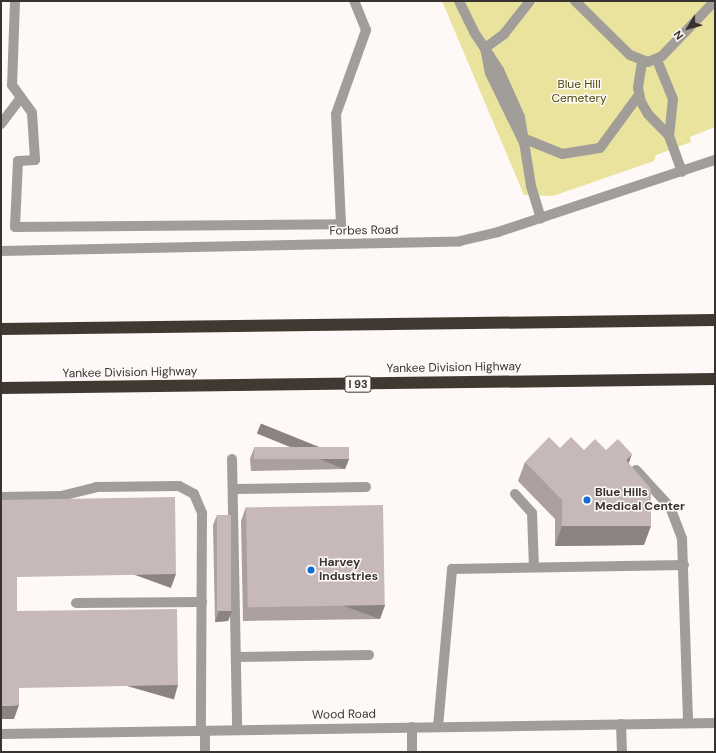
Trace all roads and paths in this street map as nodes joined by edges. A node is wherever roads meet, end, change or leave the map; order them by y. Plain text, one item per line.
1 (15, 1) edge
2 (354, 1) edge
3 (459, 1) edge
4 (530, 1) edge
5 (575, 1) edge
6 (715, 1) edge
7 (485, 48) junction
8 (657, 60) junction
9 (642, 62) junction
10 (639, 95) junction
11 (20, 99) junction
12 (1, 124) edge
13 (669, 136) junction
14 (525, 143) junction
15 (715, 160) edge
16 (682, 172) junction
17 (541, 218) junction
18 (1, 251) edge
19 (715, 320) edge
20 (1, 329) edge
21 (715, 379) edge
22 (1, 388) edge
23 (232, 459) dead end
24 (636, 470) edge
25 (366, 487) dead end
26 (233, 489) junction
27 (515, 494) dead end
28 (1, 497) edge
29 (684, 565) junction
30 (534, 567) junction
31 (202, 602) junction
32 (76, 603) dead end
33 (370, 655) dead end
34 (236, 657) junction
35 (688, 723) junction
36 (715, 723) edge
37 (621, 724) junction
38 (412, 727) junction
39 (438, 727) junction
40 (237, 730) junction
41 (203, 731) junction
42 (1, 734) edge
43 (205, 752) edge
44 (412, 752) edge
45 (622, 752) edge

1 - 11 street
2 - 11 street
3 - 7 street
4 - 7 street
5 - 9 street
6 - 8 street
7 - 14 street
8 - 9 street
8 - 13 street
9 - 10 street
10 - 13 street
10 - 14 street
11 - 12 street
13 - 16 street
14 - 17 street
15 - 16 street, Forbes Road
16 - 17 street, Forbes Road
17 - 18 street, Forbes Road
19 - 20 highway
21 - 22 highway, Yankee Division Highway / I 93
23 - 26 street
24 - 29 street
25 - 26 street
26 - 34 street
27 - 30 street
28 - 31 street
29 - 30 street
29 - 35 street
30 - 39 street
31 - 32 street
31 - 41 street
33 - 34 street
34 - 40 street
35 - 36 street, Wood Road
35 - 37 street, Wood Road
37 - 39 street, Wood Road
37 - 45 street
38 - 39 street, Wood Road
38 - 40 street, Wood Road
38 - 44 street
40 - 41 street, Wood Road
41 - 42 street, Wood Road
41 - 43 street

